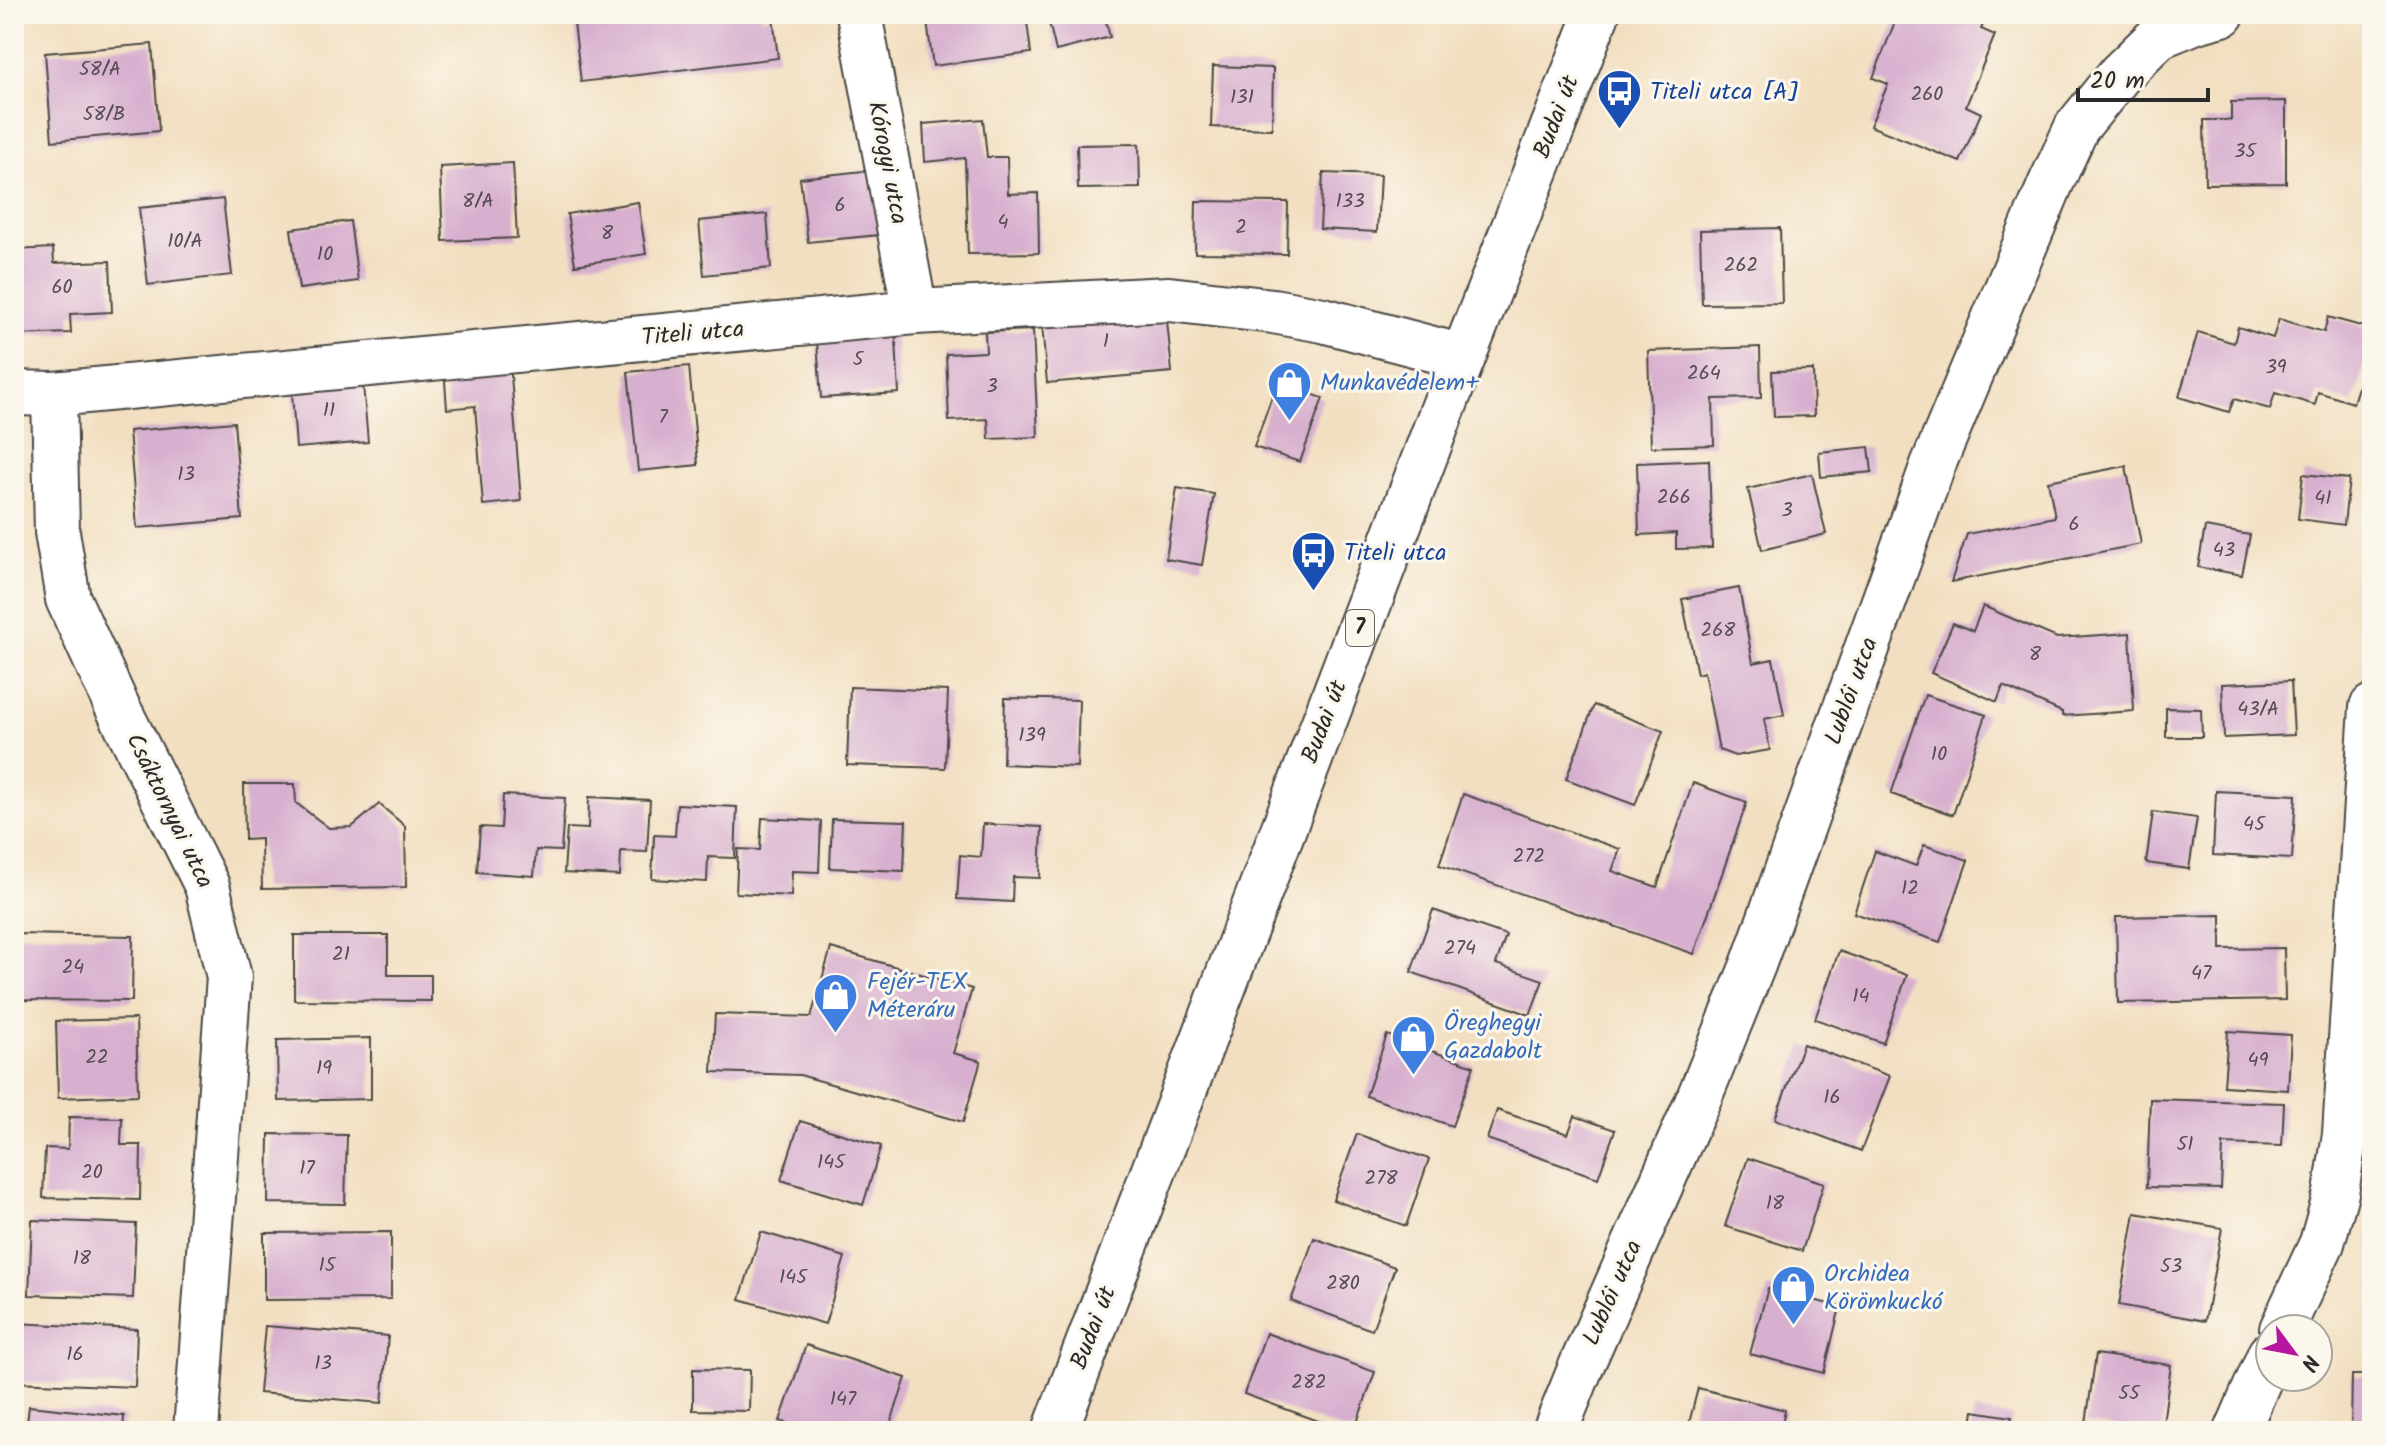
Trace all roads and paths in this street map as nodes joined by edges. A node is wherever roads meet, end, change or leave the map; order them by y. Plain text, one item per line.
1 (859, 14) edge
2 (1597, 14) edge
3 (2222, 14) edge
4 (915, 312) junction
5 (1463, 357) junction
6 (34, 394) edge
7 (2372, 707) edge
8 (2289, 1313) edge
9 (2254, 1391) edge
10 (196, 1431) edge
11 (1055, 1431) edge
12 (1555, 1431) edge
13 (2237, 1431) edge

1 - 4 street, Kórogyi utca
2 - 5 street, Budai út / 7
3 - 12 street, Lublói utca
4 - 5 street, Titeli utca
4 - 6 street, Titeli utca
5 - 11 street, Budai út / 7
6 - 10 street, Csáktornyai utca
7 - 8 street
9 - 13 street

